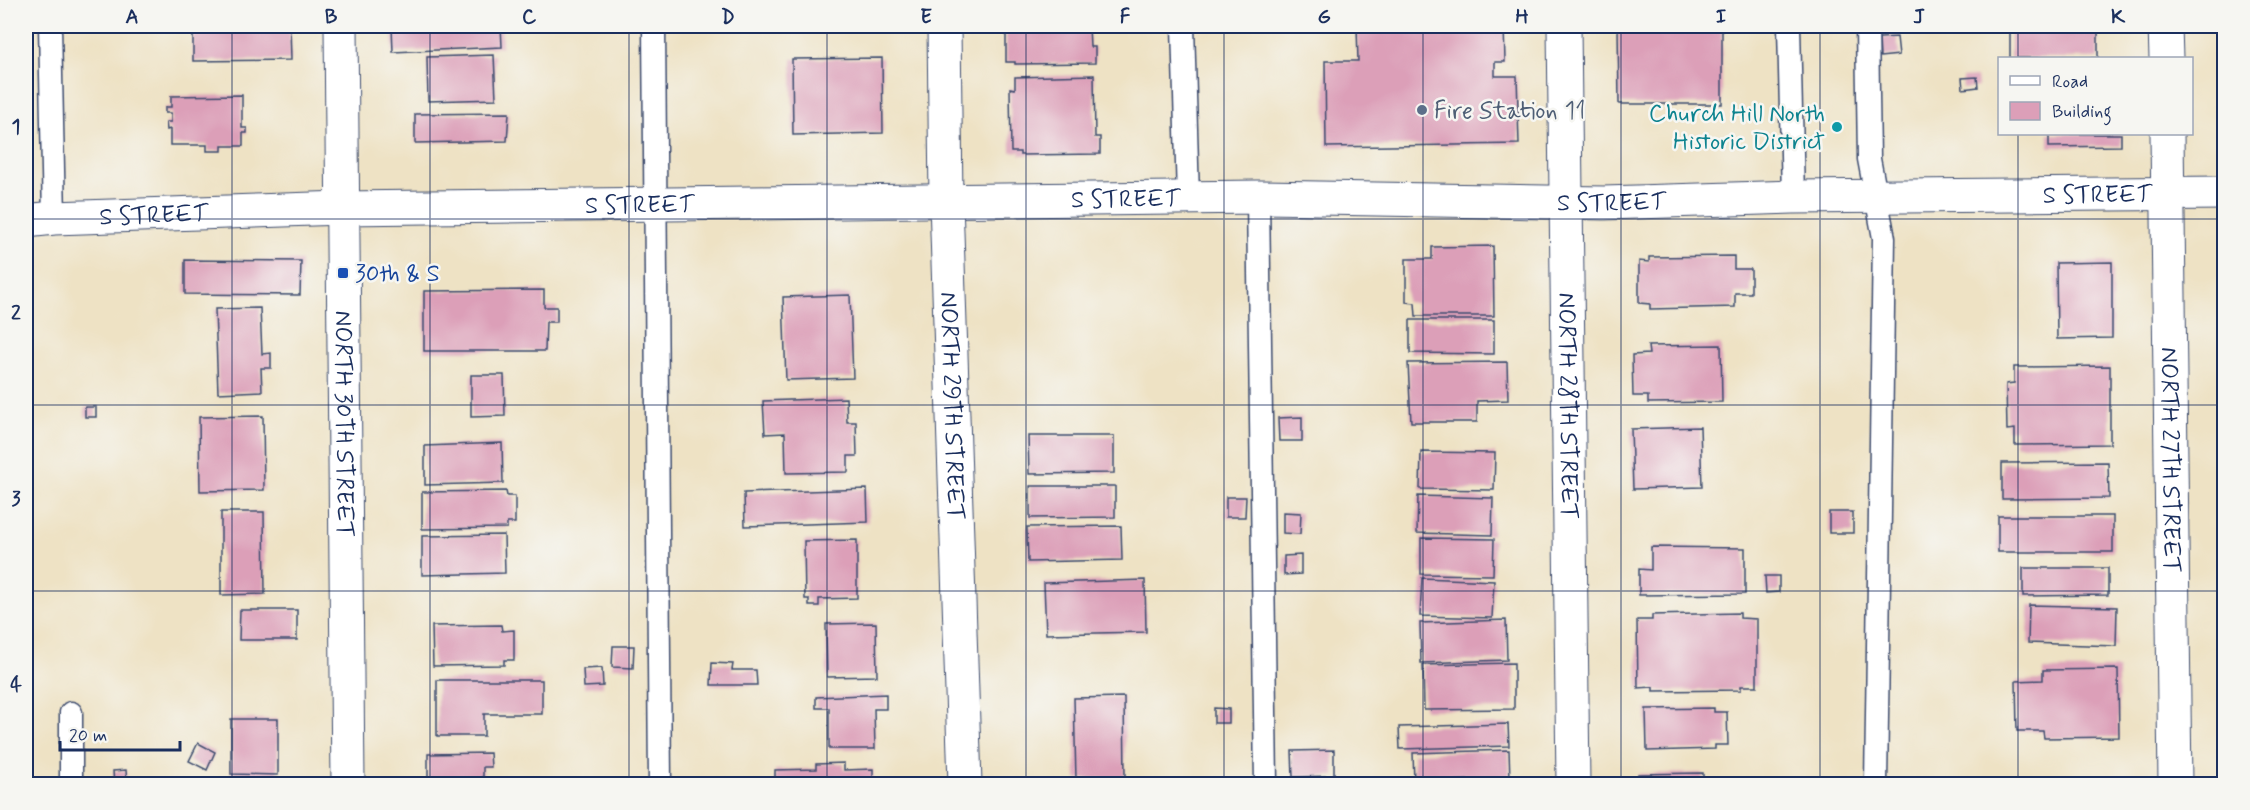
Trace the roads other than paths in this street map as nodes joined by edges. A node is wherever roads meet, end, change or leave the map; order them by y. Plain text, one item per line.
1 (50, 26) edge
2 (341, 26) edge
3 (654, 26) edge
4 (944, 26) edge
5 (1183, 26) edge
6 (1564, 26) edge
7 (1789, 26) edge
8 (1867, 26) edge
9 (2165, 26) edge
10 (2166, 57) edge
11 (2167, 135) edge
12 (2224, 193) edge
13 (2168, 194) junction
14 (1258, 197) junction
15 (1793, 197) junction
16 (1876, 197) junction
17 (1188, 198) junction
18 (946, 201) junction
19 (1566, 202) junction
20 (655, 205) junction
21 (342, 208) junction
22 (40, 220) edge
23 (71, 713) dead end
24 (71, 784) edge
25 (348, 784) edge
26 (660, 784) edge
27 (965, 784) edge
28 (1266, 784) edge
29 (1572, 784) edge
30 (1876, 784) edge
31 (2175, 784) edge

1 - 22 lane
2 - 21 street, NORTH 30TH STREET
3 - 20 lane
4 - 18 street, NORTH 29TH STREET
5 - 17 lane
6 - 19 street, NORTH 28TH STREET
7 - 15 lane
8 - 16 lane
9 - 10 street
11 - 13 street, NORTH 27TH STREET
12 - 13 street, S STREET
13 - 16 street, S STREET
13 - 31 street, NORTH 27TH STREET
14 - 17 street, S STREET
14 - 19 street, S STREET
14 - 28 lane
15 - 16 street, S STREET
15 - 19 street, S STREET
16 - 30 lane
17 - 18 street, S STREET
18 - 20 street, S STREET
18 - 27 street, NORTH 29TH STREET
19 - 29 street, NORTH 28TH STREET
20 - 21 street, S STREET
20 - 26 lane
21 - 22 street, S STREET
21 - 25 street, NORTH 30TH STREET
23 - 24 lane

